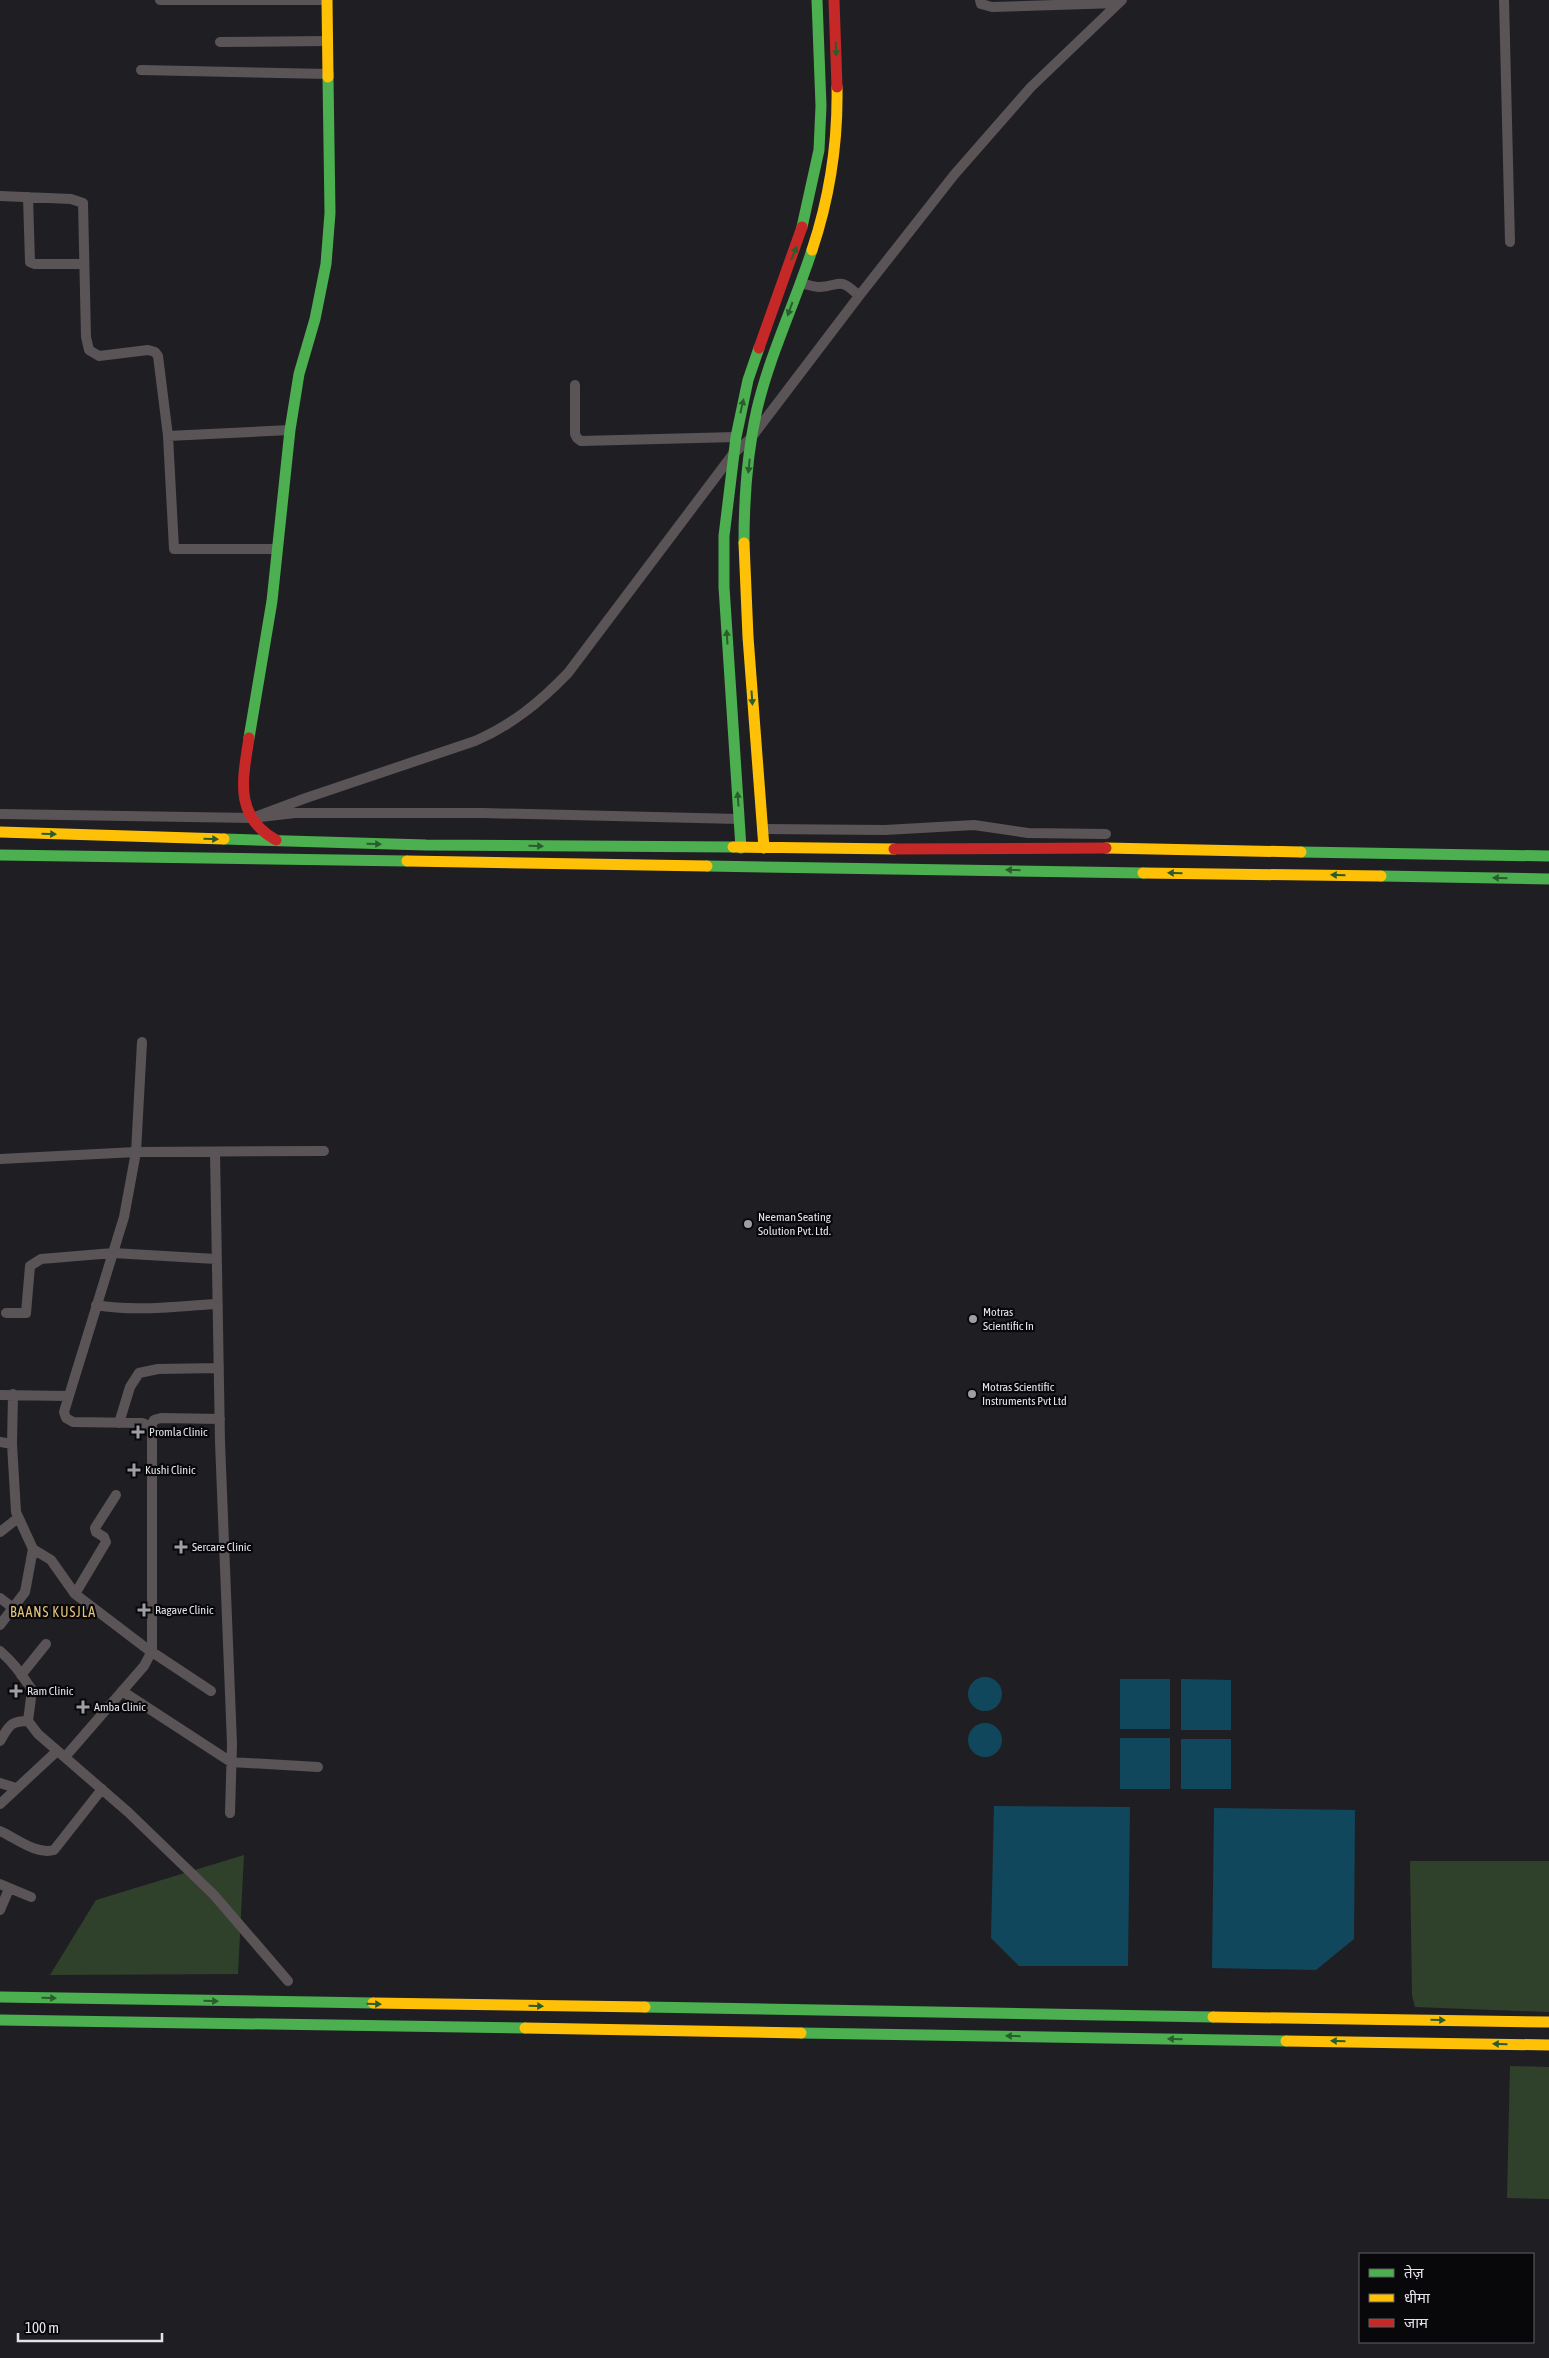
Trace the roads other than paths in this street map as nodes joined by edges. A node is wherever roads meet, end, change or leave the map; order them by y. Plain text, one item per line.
1 (160, 0) edge
2 (327, 0) edge
3 (817, 0) edge
4 (834, 0) edge
5 (980, 0) edge
6 (1504, 0) edge
7 (1067, 2) edge
8 (1120, 2) edge
9 (328, 41) junction
10 (220, 42) dead end
11 (141, 70) dead end
12 (329, 74) junction
13 (0, 196) edge
14 (28, 197) junction
15 (1510, 242) dead end
16 (84, 264) junction
17 (800, 283) junction
18 (858, 296) junction
19 (575, 385) dead end
20 (290, 430) junction
21 (168, 436) junction
22 (736, 437) junction
23 (751, 438) junction
24 (733, 454) junction
25 (277, 549) junction
26 (0, 814) edge
27 (252, 818) junction
28 (739, 819) junction
29 (762, 828) junction
30 (0, 832) edge
31 (1106, 834) dead end
32 (280, 841) junction
33 (347, 843) junction
34 (741, 848) junction
35 (764, 848) junction
36 (1097, 848) junction
37 (0, 855) edge
38 (1549, 856) edge
39 (347, 860) junction
40 (309, 861) junction
41 (1097, 872) junction
42 (1549, 879) edge
43 (142, 1042) dead end
44 (324, 1151) dead end
45 (136, 1152) junction
46 (215, 1152) junction
47 (0, 1159) edge
48 (113, 1253) junction
49 (216, 1259) junction
50 (217, 1304) junction
51 (96, 1305) junction
52 (6, 1312) dead end
53 (218, 1368) junction
54 (13, 1394) junction
55 (0, 1395) edge
56 (68, 1396) junction
57 (220, 1419) junction
58 (118, 1423) junction
59 (151, 1426) junction
60 (0, 1442) edge
61 (12, 1444) junction
62 (116, 1494) dead end
63 (18, 1518) junction
64 (0, 1532) edge
65 (33, 1549) junction
66 (75, 1594) junction
67 (0, 1598) edge
68 (13, 1608) junction
69 (0, 1625) edge
70 (46, 1644) dead end
71 (152, 1650) junction
72 (0, 1651) edge
73 (21, 1676) junction
74 (122, 1691) junction
75 (211, 1691) dead end
76 (28, 1721) junction
77 (0, 1741) edge
78 (61, 1754) junction
79 (231, 1762) junction
80 (318, 1766) dead end
81 (0, 1783) edge
82 (16, 1788) junction
83 (102, 1789) junction
84 (0, 1804) edge
85 (230, 1813) dead end
86 (0, 1831) edge
87 (5, 1887) edge
88 (31, 1897) dead end
89 (0, 1910) edge
90 (288, 1981) dead end
91 (3, 1997) edge
92 (3, 2020) edge
93 (1549, 2022) edge
94 (1549, 2044) edge

1 - 2 street
2 - 9 street
22 -> 3 street
4 -> 17 street
5 - 7 street
6 - 15 street
7 - 8 street
8 - 18 street
9 - 10 street
9 - 12 street
11 - 12 street
12 - 20 street
13 - 14 street
14 - 16 street
14 - 16 street
16 - 21 street
17 - 18 street
17 -> 23 street
18 - 23 street
19 - 22 street
20 - 21 street
20 - 25 street
21 - 25 street
22 - 24 street
23 - 24 street
23 -> 29 street
24 - 27 street
28 -> 24 street
25 - 27 street
26 - 27 street
27 - 28 street
27 - 32 street
28 - 34 street
29 - 31 street
29 - 35 street
30 -> 32 street
32 - 33 street
32 - 40 street
33 -> 34 street
33 - 39 street
34 - 35 street
35 - 36 street
36 - 38 street
36 - 41 street
37 - 40 street
39 - 40 street
41 -> 39 street
42 -> 41 street
43 - 45 street
44 - 46 street
45 - 46 street
45 - 47 street
45 - 48 street
46 - 49 street
48 - 49 street
48 - 51 street
48 - 52 street
49 - 50 street
50 - 51 street
50 - 53 street
51 - 56 street
53 - 57 street
53 - 58 street
54 - 55 street
54 - 56 street
54 - 61 street
56 - 58 street
57 - 59 street
57 - 79 street
58 - 59 street
59 - 71 street
60 - 61 street
61 - 63 street
62 - 66 street
63 - 64 street
63 - 65 street
65 - 66 street
65 - 68 street
66 - 71 street
67 - 68 street
68 - 69 street
70 - 73 street
71 - 74 street
71 - 75 street
72 - 73 street
73 - 76 street
74 - 78 street
74 - 79 street
76 - 77 street
76 - 78 street
78 - 82 street
78 - 83 street
79 - 80 street
79 - 85 street
81 - 82 street
82 - 84 street
83 - 86 street
83 - 90 street
87 - 88 street
87 - 89 street
91 - 92 street
91 -> 93 street
94 -> 92 street

